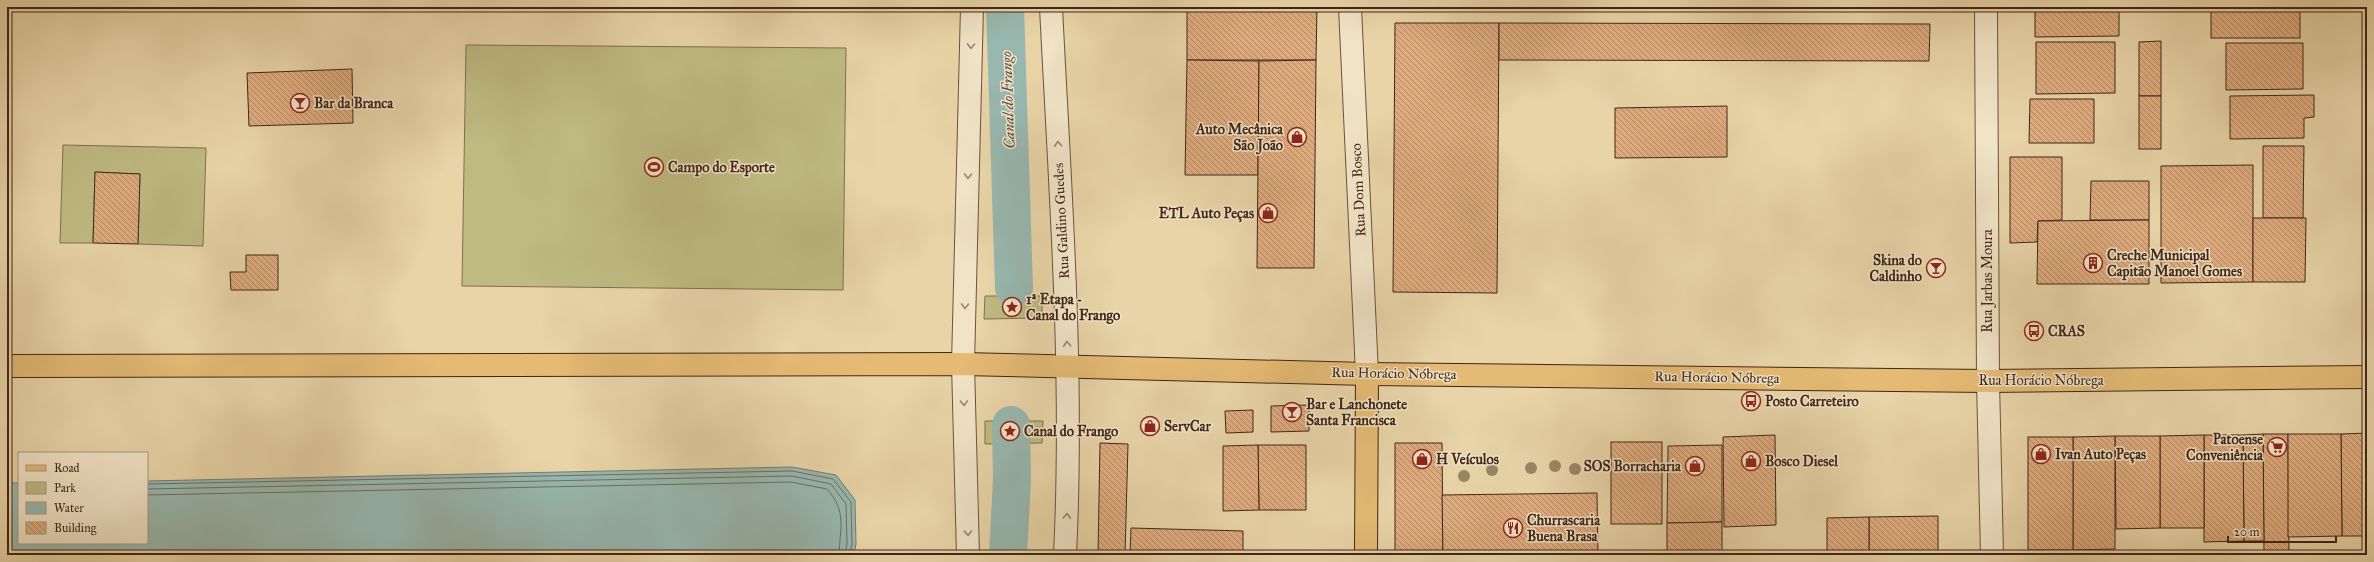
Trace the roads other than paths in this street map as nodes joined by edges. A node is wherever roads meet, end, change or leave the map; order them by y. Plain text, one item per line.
1 (972, 7) edge
2 (1051, 7) edge
3 (1350, 7) edge
4 (1986, 7) edge
5 (963, 364) junction
6 (7, 366) edge
7 (1068, 366) junction
8 (1367, 374) junction
9 (2367, 377) edge
10 (1988, 381) junction
11 (968, 555) edge
12 (1065, 555) edge
13 (1366, 555) edge
14 (1992, 555) edge

1 -> 5 street
7 -> 2 street, Rua Galdino Guedes
3 - 8 street, Rua Dom Bosco
4 - 10 street, Rua Jarbas Moura
5 - 6 main road, Rua Horácio Nóbrega
5 - 7 main road, Rua Horácio Nóbrega
5 -> 11 street
7 - 8 main road, Rua Horácio Nóbrega
12 -> 7 street, Rua Galdino Guedes
8 - 10 main road, Rua Horácio Nóbrega
8 - 13 main road
9 - 10 main road, Rua Horácio Nóbrega
10 - 14 street, Rua Jarbas Moura

